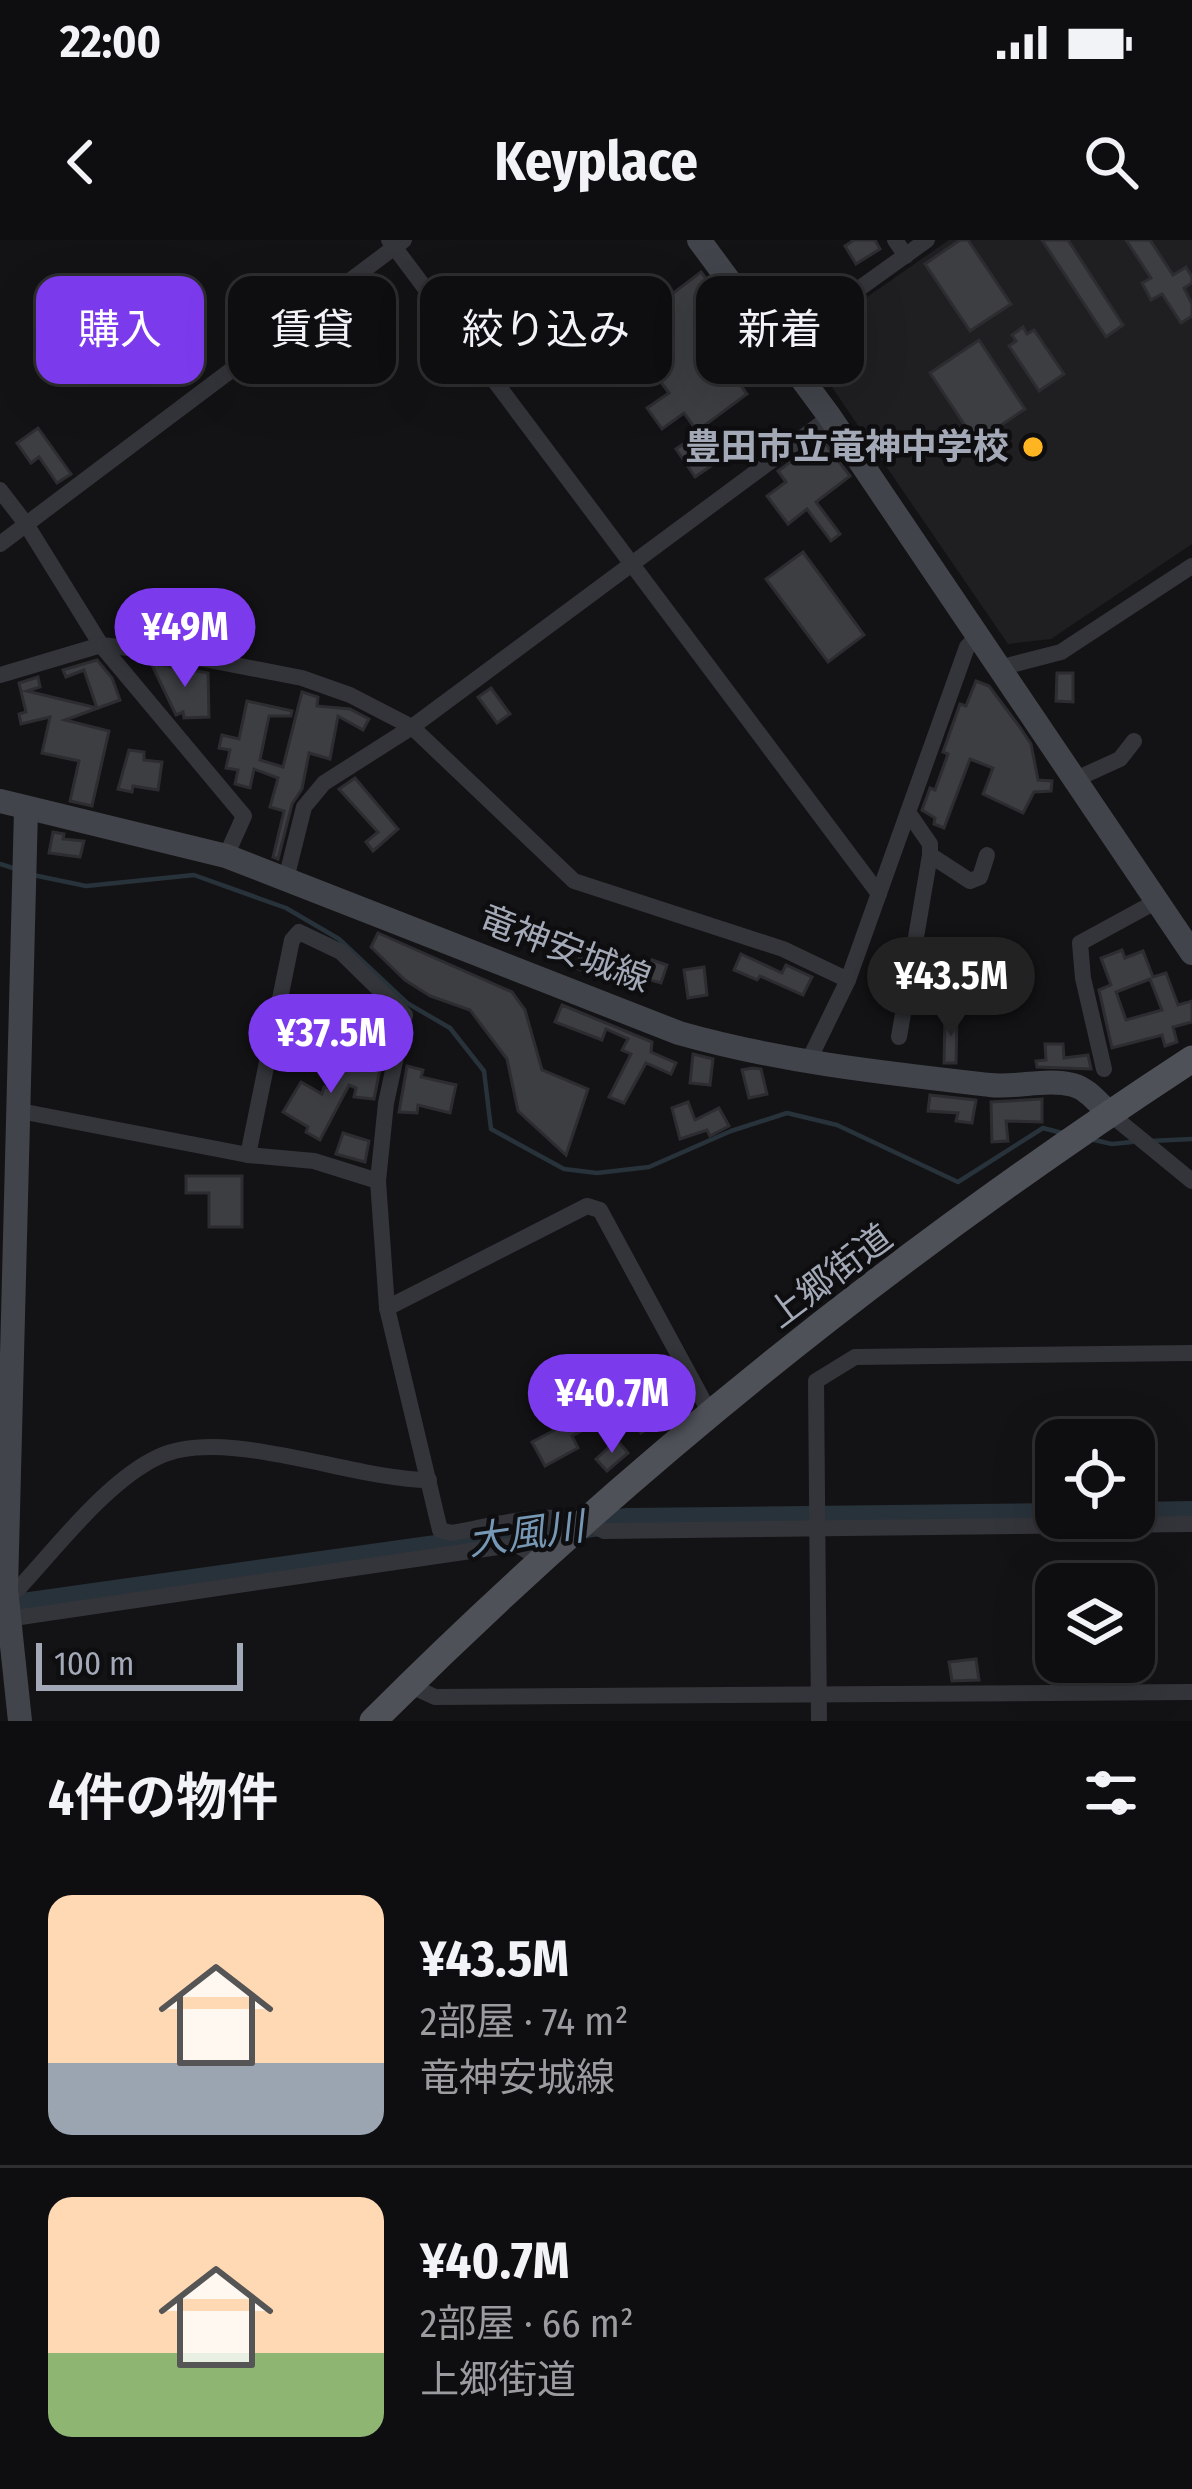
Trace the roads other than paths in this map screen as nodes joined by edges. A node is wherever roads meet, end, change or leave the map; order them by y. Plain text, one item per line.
1 (699, 240) edge
2 (927, 240) edge
3 (396, 242) edge
4 (900, 248) edge
5 (726, 276) edge
6 (864, 277) edge
7 (806, 384) edge
8 (830, 417) junction
9 (0, 490) edge
10 (26, 524) junction
11 (0, 544) edge
12 (632, 561) junction
13 (1190, 572) edge
14 (978, 636) junction
15 (100, 645) junction
16 (999, 668) junction
17 (0, 675) edge
18 (412, 727) junction
19 (1134, 741) dead end
20 (1076, 779) junction
21 (0, 801) edge
22 (26, 809) junction
23 (908, 812) junction
24 (930, 855) junction
25 (986, 855) dead end
26 (226, 856) junction
27 (286, 879) junction
28 (880, 894) junction
29 (1157, 901) junction
30 (1192, 952) edge
31 (848, 980) junction
32 (899, 1037) dead end
33 (9, 1039) edge
34 (1192, 1059) edge
35 (808, 1062) junction
36 (1104, 1069) dead end
37 (20, 1111) junction
38 (1109, 1114) junction
39 (248, 1155) junction
40 (378, 1181) junction
41 (1192, 1181) edge
42 (6, 1270) edge
43 (387, 1308) junction
44 (1192, 1353) edge
45 (710, 1413) junction
46 (429, 1480) junction
47 (5, 1492) edge
48 (586, 1520) junction
49 (1192, 1524) edge
50 (820, 1527) junction
51 (542, 1560) junction
52 (7, 1589) junction
53 (3, 1620) edge
54 (410, 1684) junction
55 (1192, 1692) edge
56 (819, 1694) junction
57 (20, 1721) edge
58 (373, 1721) edge
59 (819, 1721) edge

1 - 5 street
2 - 4 street
3 - 10 street
3 - 12 street
4 - 6 street
7 - 8 street
8 - 12 street
8 - 14 street
9 - 10 street
10 - 11 street
10 - 15 street
12 - 18 street
12 - 28 street
13 - 16 street
14 - 16 street
14 - 23 street
15 - 17 street
15 - 18 street
15 - 26 street
16 - 20 street
18 - 27 street
18 - 31 street
19 - 20 street
20 - 29 street
21 - 22 street, 竜神安城線
22 - 26 street, 竜神安城線
22 - 33 street
23 - 24 street
23 - 28 street
24 - 25 street
24 - 32 street
26 - 27 street, 竜神安城線
27 - 35 street, 竜神安城線
28 - 31 street
29 - 30 street
29 - 36 street
31 - 35 street
33 - 37 street
34 - 38 main road, 上郷街道
35 - 38 street, 竜神安城線
37 - 39 street
37 - 42 street
38 - 41 street
38 - 45 main road, 上郷街道
39 - 40 street
39 - 40 street
40 - 43 street
42 - 47 street
43 - 45 street
43 - 46 street
44 - 50 street
45 - 48 main road, 上郷街道
46 - 48 street
46 - 52 street
47 - 52 street
48 - 50 street
48 - 51 main road, 上郷街道
49 - 50 street
50 - 56 street
51 - 53 street
51 - 54 main road, 上郷街道
52 - 53 street
53 - 57 street
54 - 56 street
54 - 58 main road, 上郷街道
55 - 56 street
56 - 59 street

